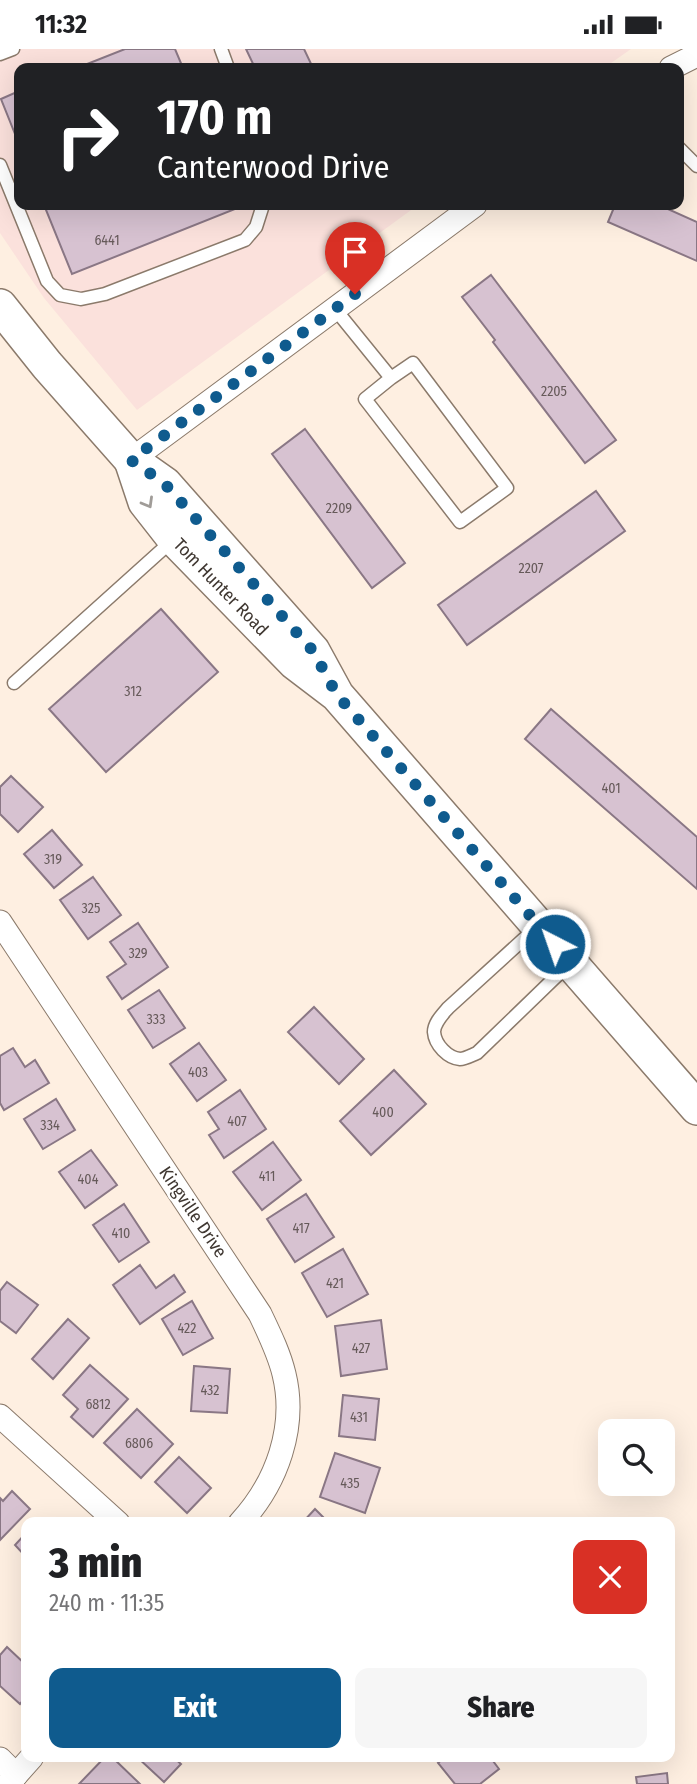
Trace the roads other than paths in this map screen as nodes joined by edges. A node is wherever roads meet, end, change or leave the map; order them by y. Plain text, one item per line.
1 (13, 49) edge
2 (0, 54) edge
3 (697, 55) edge
4 (681, 63) edge
5 (684, 153) edge
6 (0, 165) edge
7 (697, 166) edge
8 (14, 200) edge
9 (18, 210) edge
10 (261, 210) edge
11 (468, 210) edge
12 (0, 306) edge
13 (335, 309) junction
14 (391, 379) junction
15 (131, 460) junction
16 (174, 539) junction
17 (13, 683) dead end
18 (337, 695) junction
19 (0, 922) edge
20 (539, 925) junction
21 (571, 962) junction
22 (697, 1108) edge
23 (0, 1416) edge
24 (111, 1517) edge
25 (244, 1517) edge
26 (24, 1762) edge
27 (8, 1773) edge

1 - 2 lane
3 - 4 street
5 - 7 lane
6 - 8 lane
9 - 10 lane
11 - 13 street
12 - 15 street, Tom Hunter Road
13 - 14 lane
13 - 15 street
14 - 14 lane
15 -> 16 street, Tom Hunter Road
15 - 18 street, Tom Hunter Road
16 - 17 lane
16 - 18 street, Tom Hunter Road
18 - 20 street, Tom Hunter Road
19 - 25 street, Kingville Drive
20 - 21 street, Tom Hunter Road
20 - 21 lane
21 - 22 street, Tom Hunter Road
23 - 24 street
26 - 27 street

